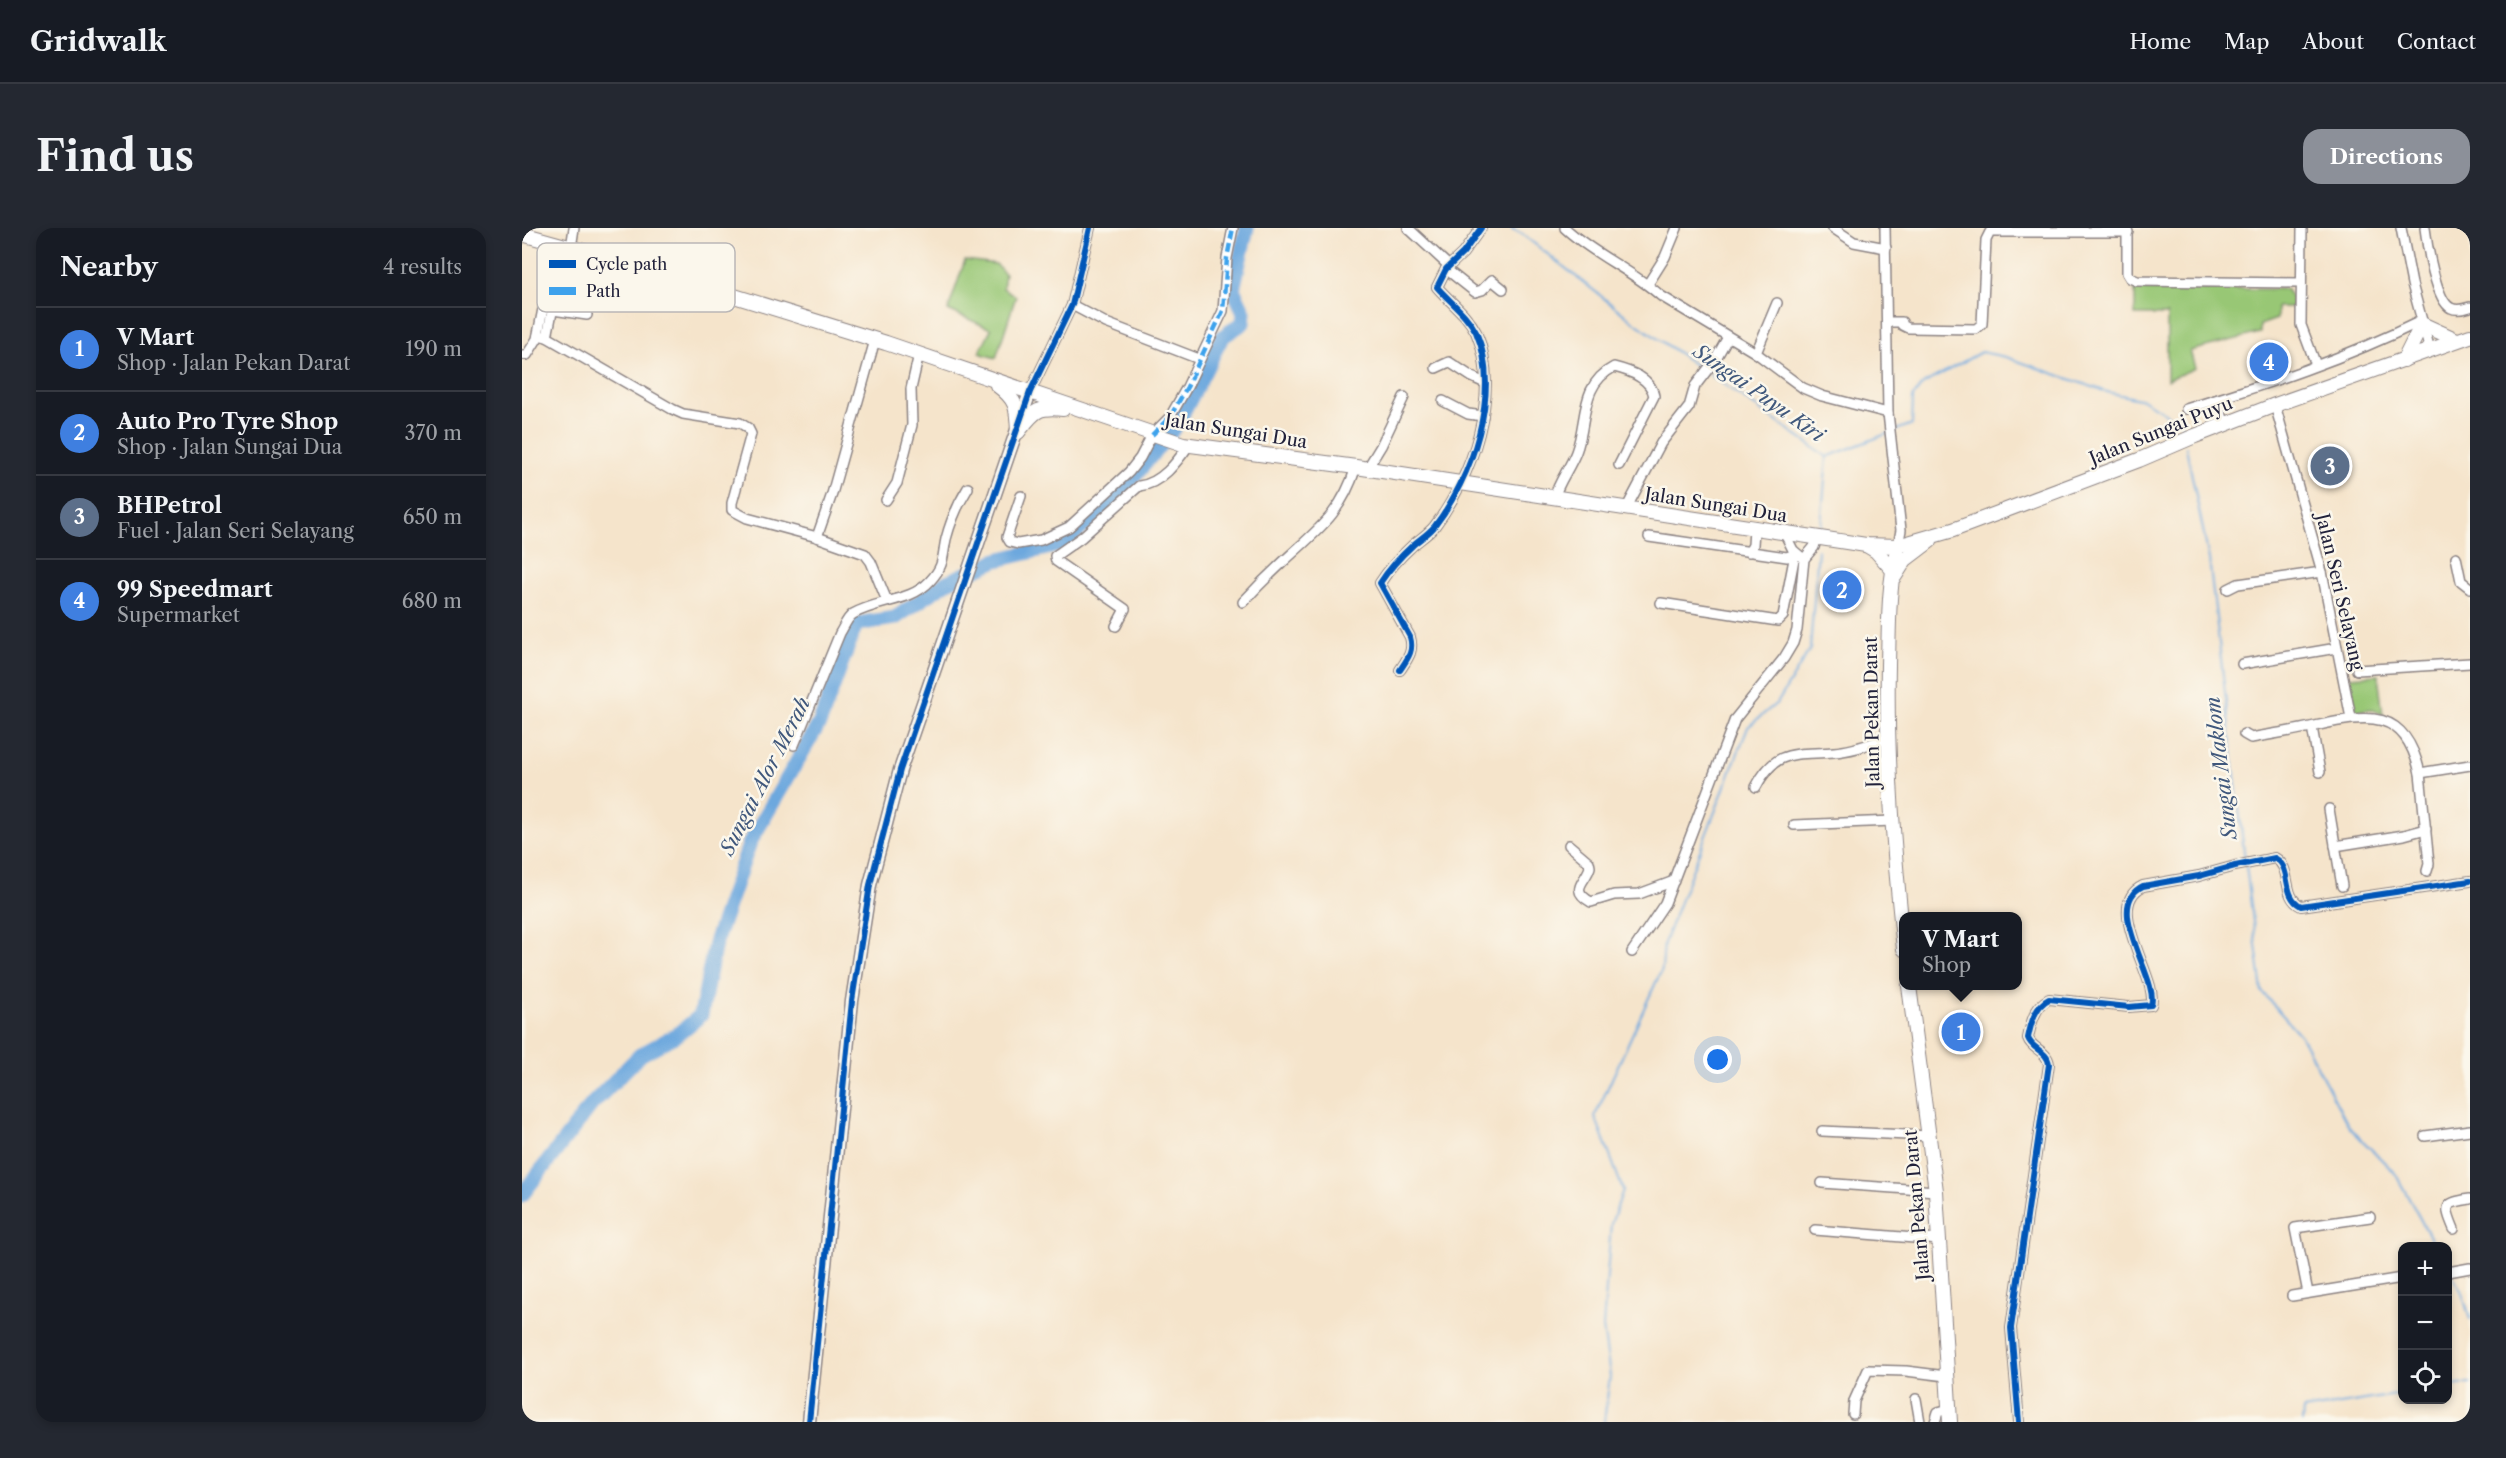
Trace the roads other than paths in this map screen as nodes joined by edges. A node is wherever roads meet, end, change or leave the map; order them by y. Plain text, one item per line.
1 (574, 228) edge
2 (1090, 228) edge
3 (1233, 228) edge
4 (1408, 228) edge
5 (1481, 228) edge
6 (1565, 228) edge
7 (1677, 228) edge
8 (1833, 228) edge
9 (1886, 228) edge
10 (2302, 228) edge
11 (2401, 228) edge
12 (2425, 228) edge
13 (2127, 230) edge
14 (522, 234) edge
15 (554, 243) edge
16 (566, 243) edge
17 (1886, 248) junction
18 (1448, 267) junction
19 (2301, 283) junction
20 (1648, 284) junction
21 (1503, 289) dead end
22 (735, 296) edge
23 (1777, 303) dead end
24 (1072, 305) junction
25 (2470, 307) edge
26 (548, 312) edge
27 (551, 312) edge
28 (566, 312) edge
29 (586, 315) dead end
30 (1887, 322) junction
31 (2421, 322) junction
32 (542, 336) junction
33 (1728, 337) junction
34 (2464, 338) edge
35 (875, 340) junction
36 (2430, 350) junction
37 (1756, 353) junction
38 (919, 354) junction
39 (522, 355) edge
40 (1199, 358) junction
41 (2404, 360) junction
42 (2316, 365) junction
43 (1436, 368) dead end
44 (987, 378) junction
45 (1485, 383) junction
46 (1030, 392) junction
47 (1404, 397) dead end
48 (2217, 400) junction
49 (1443, 401) dead end
50 (2275, 405) junction
51 (2186, 409) dead end
52 (1083, 410) junction
53 (1483, 416) junction
54 (1888, 416) junction
55 (2226, 424) junction
56 (1018, 432) junction
57 (1154, 436) junction
58 (1186, 445) junction
59 (1619, 465) dead end
60 (1362, 468) junction
61 (1459, 484) junction
62 (968, 488) dead end
63 (1021, 496) dead end
64 (1554, 498) junction
65 (886, 500) dead end
66 (1626, 509) junction
67 (1754, 529) junction
68 (1953, 530) junction
69 (1785, 534) junction
70 (817, 537) junction
71 (1649, 537) dead end
72 (1817, 538) junction
73 (1866, 545) junction
74 (1898, 546) junction
75 (1749, 552) junction
76 (1800, 556) junction
77 (2456, 557) dead end
78 (2322, 572) junction
79 (1892, 576) junction
80 (2470, 588) edge
81 (2228, 589) dead end
82 (887, 601) junction
83 (1243, 602) dead end
84 (1661, 603) dead end
85 (1116, 626) dead end
86 (2337, 648) junction
87 (2470, 663) edge
88 (2242, 664) dead end
89 (1400, 670) dead end
90 (2356, 670) dead end
91 (2351, 718) junction
92 (2312, 727) junction
93 (2244, 734) dead end
94 (1888, 738) junction
95 (794, 745) dead end
96 (2470, 765) edge
97 (2320, 772) dead end
98 (2420, 773) junction
99 (1756, 788) dead end
100 (2329, 808) dead end
101 (1893, 821) junction
102 (1794, 825) dead end
103 (2426, 829) junction
104 (1569, 845) dead end
105 (2335, 846) junction
106 (2427, 871) dead end
107 (1674, 881) junction
108 (2470, 881) edge
109 (2342, 886) dead end
110 (1901, 912) edge
111 (1632, 952) dead end
112 (1910, 990) edge
113 (2470, 1130) edge
114 (1822, 1131) dead end
115 (1929, 1136) junction
116 (2425, 1136) dead end
117 (1822, 1183) dead end
118 (1936, 1191) junction
119 (2470, 1199) edge
120 (2370, 1216) dead end
121 (2454, 1229) dead end
122 (1815, 1230) dead end
123 (1939, 1240) junction
124 (2470, 1268) edge
125 (2452, 1271) edge
126 (2398, 1279) edge
127 (2308, 1293) junction
128 (2292, 1296) dead end
129 (1946, 1376) junction
130 (1916, 1399) dead end
131 (1853, 1414) dead end
132 (1949, 1416) edge
133 (809, 1422) edge
134 (1920, 1422) edge
135 (1935, 1422) edge
136 (2019, 1422) edge

1 - 16 street
2 - 24 street
3 - 40 street
4 - 18 street
5 - 18 street
6 - 20 street
7 - 20 street
8 - 17 street
9 - 17 street
10 - 19 street
11 - 31 street
12 - 25 street
13 - 19 street
13 - 30 street
14 - 15 main road, Jalan Sungai Dua
17 - 30 street
18 - 21 street
18 - 45 street
19 - 42 street
20 - 33 street
22 - 35 main road, Jalan Sungai Dua
23 - 37 street
24 - 40 street
24 - 46 street
26 - 32 street
27 - 32 street
28 - 29 street
30 - 54 street
31 - 34 main road
31 - 36 street
31 - 41 main road
31 - 42 street
32 - 39 street
32 - 70 street
33 - 37 street
33 - 66 street
34 - 36 main road, Jalan Sungai Puyu
35 - 38 main road, Jalan Sungai Dua
35 - 70 street
36 - 41 main road, Jalan Sungai Puyu
37 - 54 street
38 - 44 main road, Jalan Sungai Dua
38 - 65 street
40 - 57 street
41 - 50 main road, Jalan Sungai Puyu
42 - 48 street
43 - 45 street
44 - 46 main road, Jalan Sungai Dua
44 - 56 main road
45 - 53 street
46 - 52 main road, Jalan Sungai Dua
46 - 56 street
47 - 60 street
48 - 51 street
48 - 55 street
49 - 53 street
50 - 55 main road, Jalan Sungai Puyu
50 - 78 street, Jalan Seri Selayang
52 - 56 main road
52 - 57 main road, Jalan Sungai Dua
53 - 61 street
54 - 74 street
55 - 68 main road, Jalan Sungai Puyu
56 - 133 street
57 - 58 main road, Jalan Sungai Dua
57 - 63 street
58 - 60 main road, Jalan Sungai Dua
58 - 85 street
59 - 64 street
60 - 61 main road, Jalan Sungai Dua
60 - 83 street
61 - 64 main road, Jalan Sungai Dua
61 - 89 street
62 - 82 street
64 - 66 main road, Jalan Sungai Dua
66 - 67 main road, Jalan Sungai Dua
67 - 69 main road, Jalan Sungai Dua
67 - 75 street
68 - 74 main road, Jalan Sungai Puyu
68 - 79 main road
69 - 72 main road, Jalan Sungai Dua
69 - 76 street
70 - 82 street
71 - 75 street
72 - 73 main road, Jalan Sungai Dua
72 - 76 street
73 - 74 main road, Jalan Sungai Dua
73 - 79 main road
74 - 79 main road, Jalan Pekan Darat
75 - 76 street
76 - 84 street
76 - 107 street
77 - 80 street
78 - 81 street
78 - 86 street, Jalan Seri Selayang
79 - 94 main road, Jalan Pekan Darat
82 - 95 street
86 - 88 street
86 - 91 street, Jalan Seri Selayang
87 - 90 street
91 - 92 street
91 - 98 street
92 - 93 street
92 - 97 street
94 - 99 street
94 - 101 main road, Jalan Pekan Darat
96 - 98 street
98 - 103 street
100 - 105 street
101 - 102 street
101 - 110 main road, Jalan Pekan Darat
103 - 105 street
103 - 106 street
104 - 107 street
105 - 109 street
107 - 111 street
108 - 136 street
112 - 115 main road, Jalan Pekan Darat
113 - 116 street
114 - 115 street
115 - 118 main road, Jalan Pekan Darat
117 - 118 street
118 - 123 main road, Jalan Pekan Darat
119 - 121 street
120 - 127 street
122 - 123 street
123 - 129 main road, Jalan Pekan Darat
124 - 125 street
126 - 127 street
127 - 128 street
129 - 131 street
129 - 132 main road, Jalan Pekan Darat
130 - 134 street
132 - 135 street

